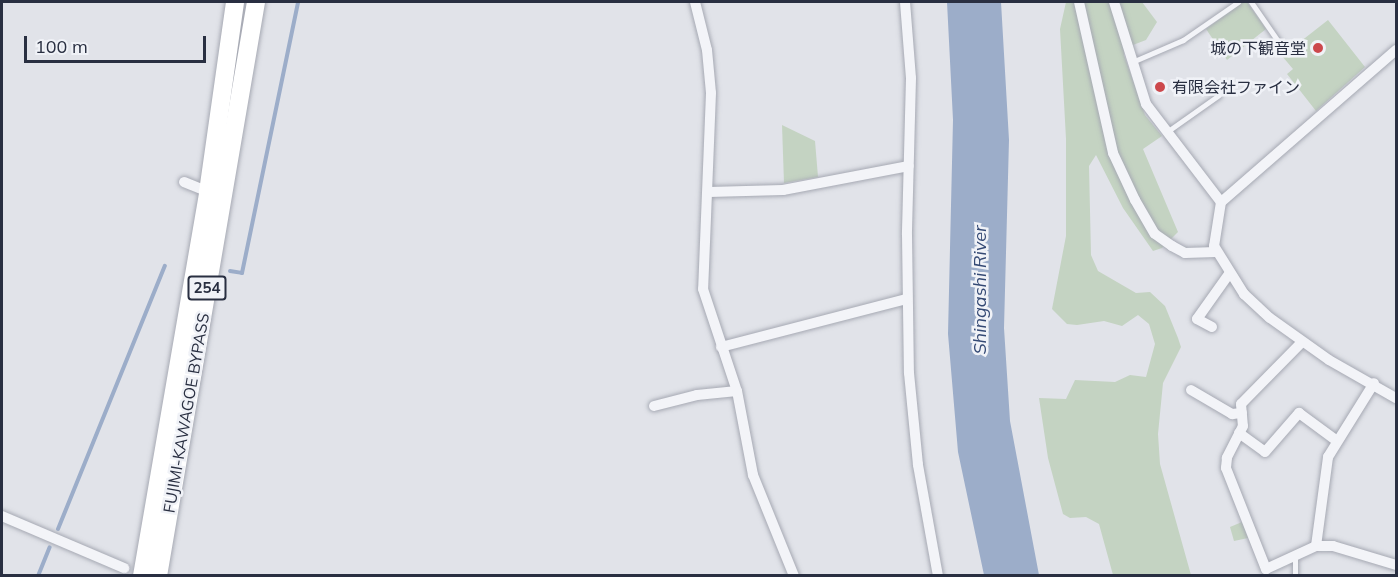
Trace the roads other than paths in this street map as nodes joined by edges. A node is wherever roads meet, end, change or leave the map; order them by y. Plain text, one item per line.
1 (235, 2) edge
2 (256, 2) edge
3 (695, 2) edge
4 (905, 2) edge
5 (1079, 2) edge
6 (1114, 2) edge
7 (1238, 2) edge
8 (1251, 2) edge
9 (1282, 46) dead end
10 (1396, 50) edge
11 (1132, 62) junction
12 (1219, 95) dead end
13 (1168, 131) junction
14 (909, 166) junction
15 (184, 182) dead end
16 (709, 192) junction
17 (215, 194) junction
18 (1221, 202) junction
19 (1216, 252) junction
20 (1229, 274) junction
21 (907, 299) junction
22 (1212, 327) dead end
23 (1302, 342) junction
24 (721, 347) junction
25 (1374, 383) junction
26 (1191, 390) dead end
27 (737, 391) junction
28 (1396, 398) edge
29 (654, 406) dead end
30 (1242, 413) junction
31 (1239, 433) junction
32 (1337, 441) junction
33 (2, 516) edge
34 (1316, 546) junction
35 (1295, 556) junction
36 (1396, 565) edge
37 (124, 568) dead end
38 (142, 576) edge
39 (158, 576) edge
40 (794, 576) edge
41 (938, 576) edge
42 (1295, 576) edge

1 - 17 highway, FUJIMI-KAWAGOE BYPASS / 254
2 - 17 highway, FUJIMI-KAWAGOE BYPASS / 254
3 - 16 street
4 - 14 street
5 - 19 street
6 - 11 street
7 - 11 lane
8 - 9 lane
10 - 18 street
11 - 13 street
12 - 13 lane
13 - 18 street
14 - 16 street
14 - 21 street
15 - 17 street
16 - 24 street
17 - 38 highway, FUJIMI-KAWAGOE BYPASS / 254
17 - 39 highway, FUJIMI-KAWAGOE BYPASS / 254
18 - 19 street
19 - 20 street
20 - 22 street
20 - 23 street
21 - 24 street
21 - 41 street
23 - 25 street
23 - 30 street
24 - 27 street
25 - 28 street
25 - 32 street
26 - 30 street
27 - 29 street
27 - 40 street
30 - 31 street
31 - 32 street
31 - 35 street
32 - 34 street
33 - 37 street
34 - 35 street
34 - 36 street
35 - 42 lane

